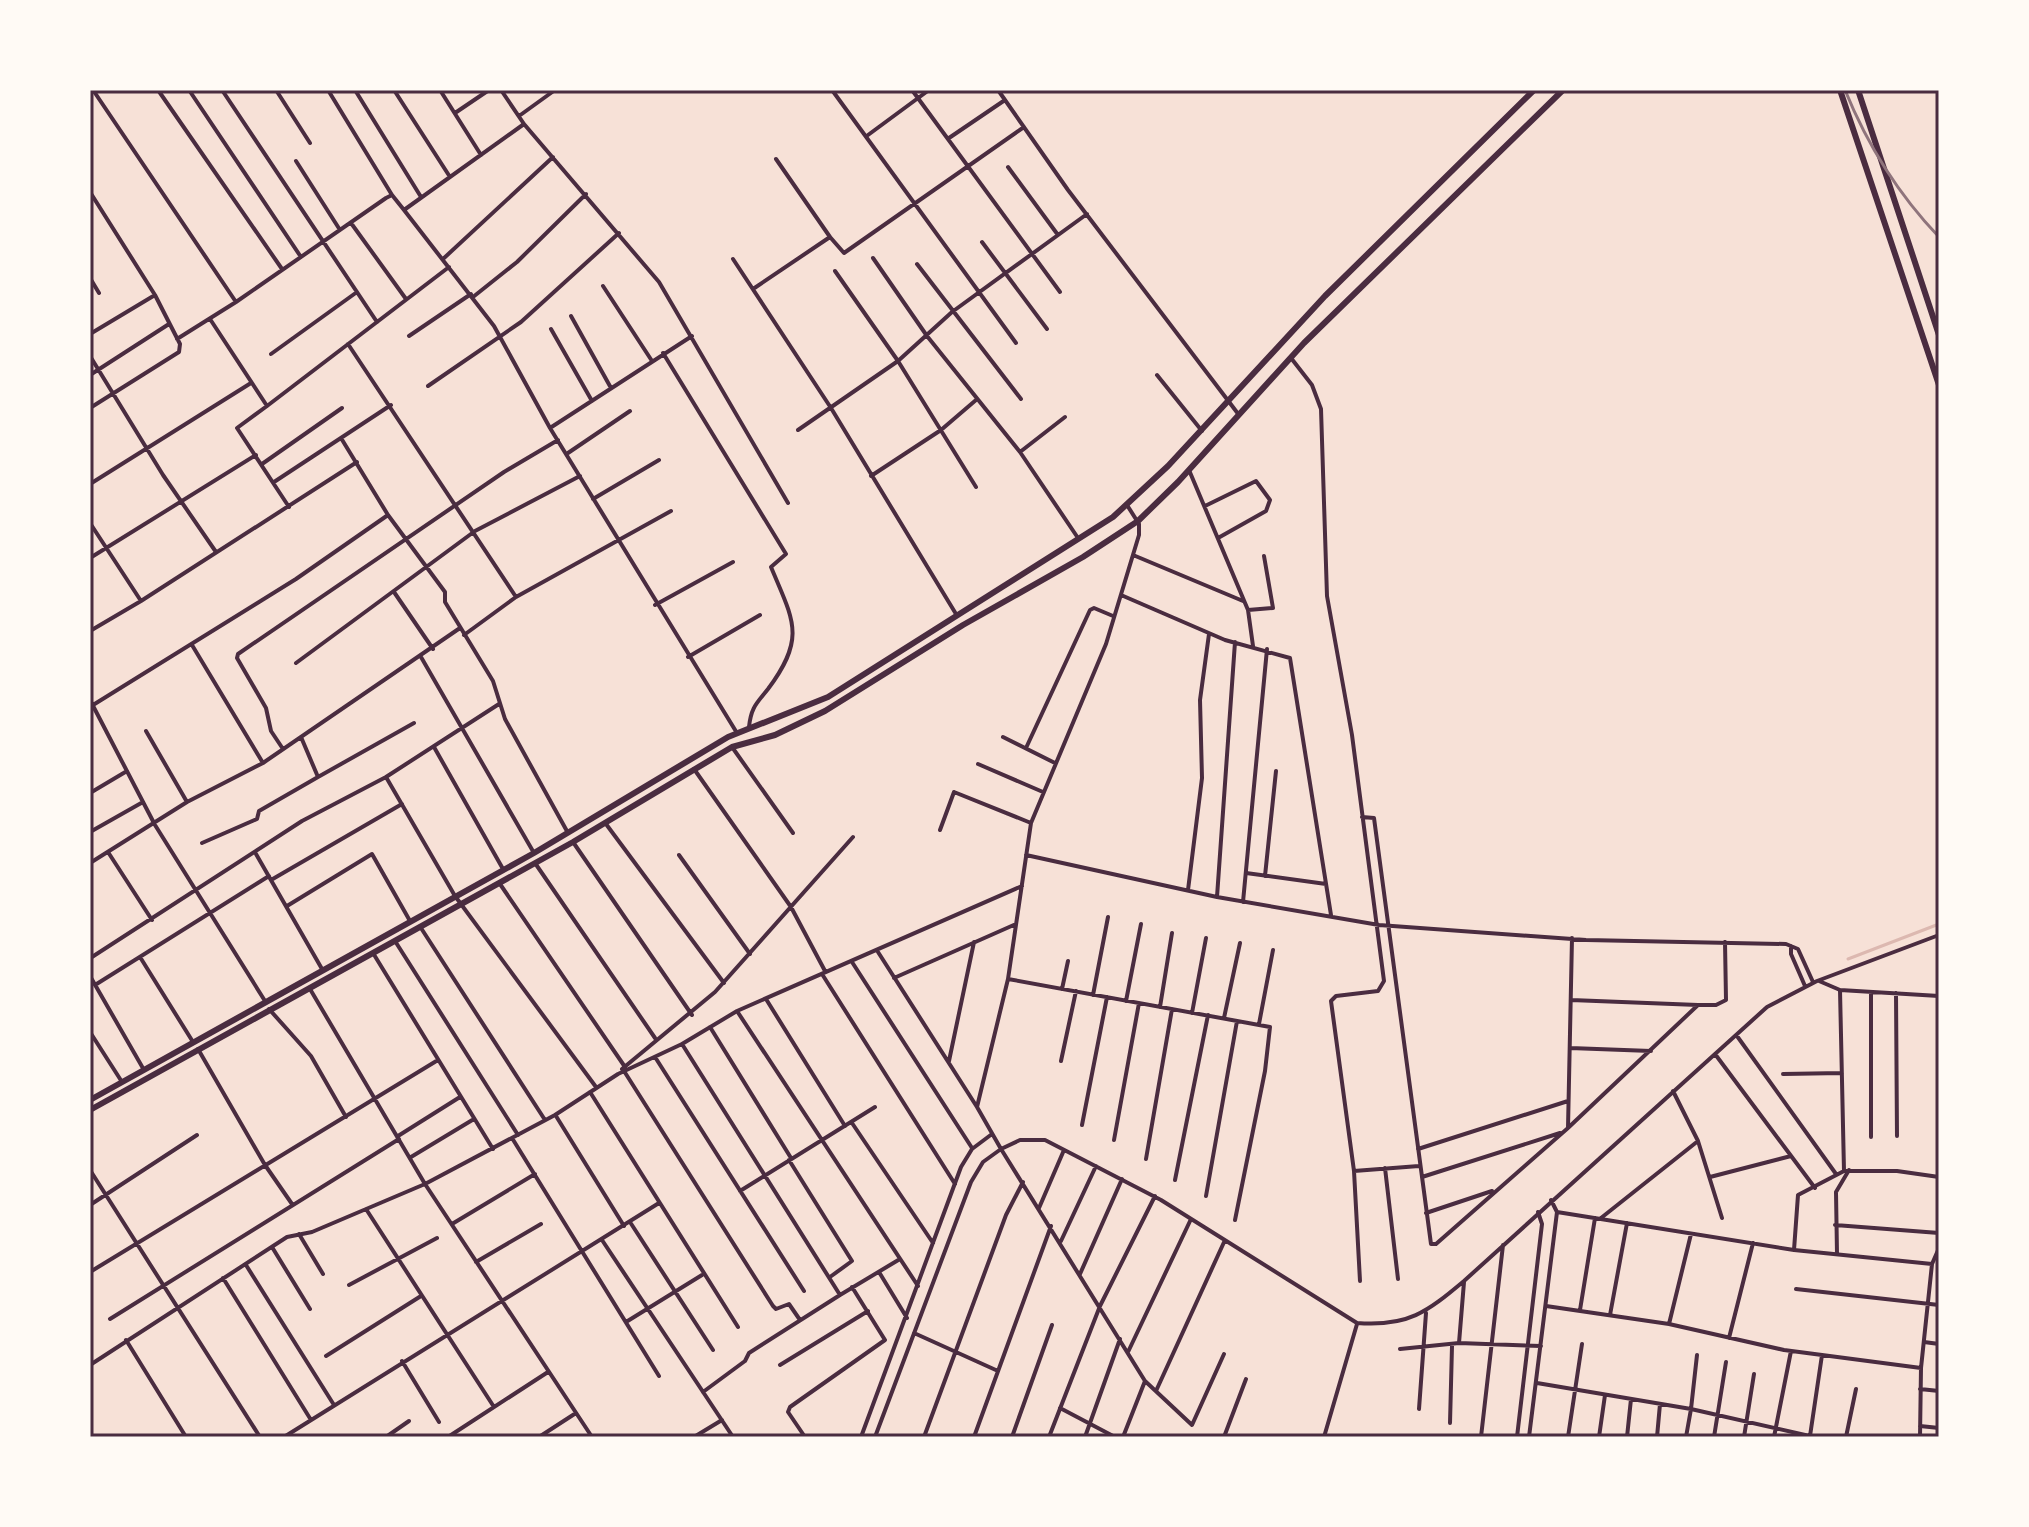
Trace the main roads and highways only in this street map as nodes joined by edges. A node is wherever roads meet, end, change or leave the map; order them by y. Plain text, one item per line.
1 (1534, 90) edge
2 (1563, 90) edge
3 (1840, 90) edge
4 (1858, 90) edge
5 (1939, 335) edge
6 (1939, 385) edge
7 (1006, 583) junction
8 (1015, 596) junction
9 (90, 1100) edge
10 (90, 1110) edge

1 - 7 main road
2 - 8 main road
3 - 6 main road
4 - 5 main road
7 - 8 main road
7 - 9 main road
8 - 10 main road

